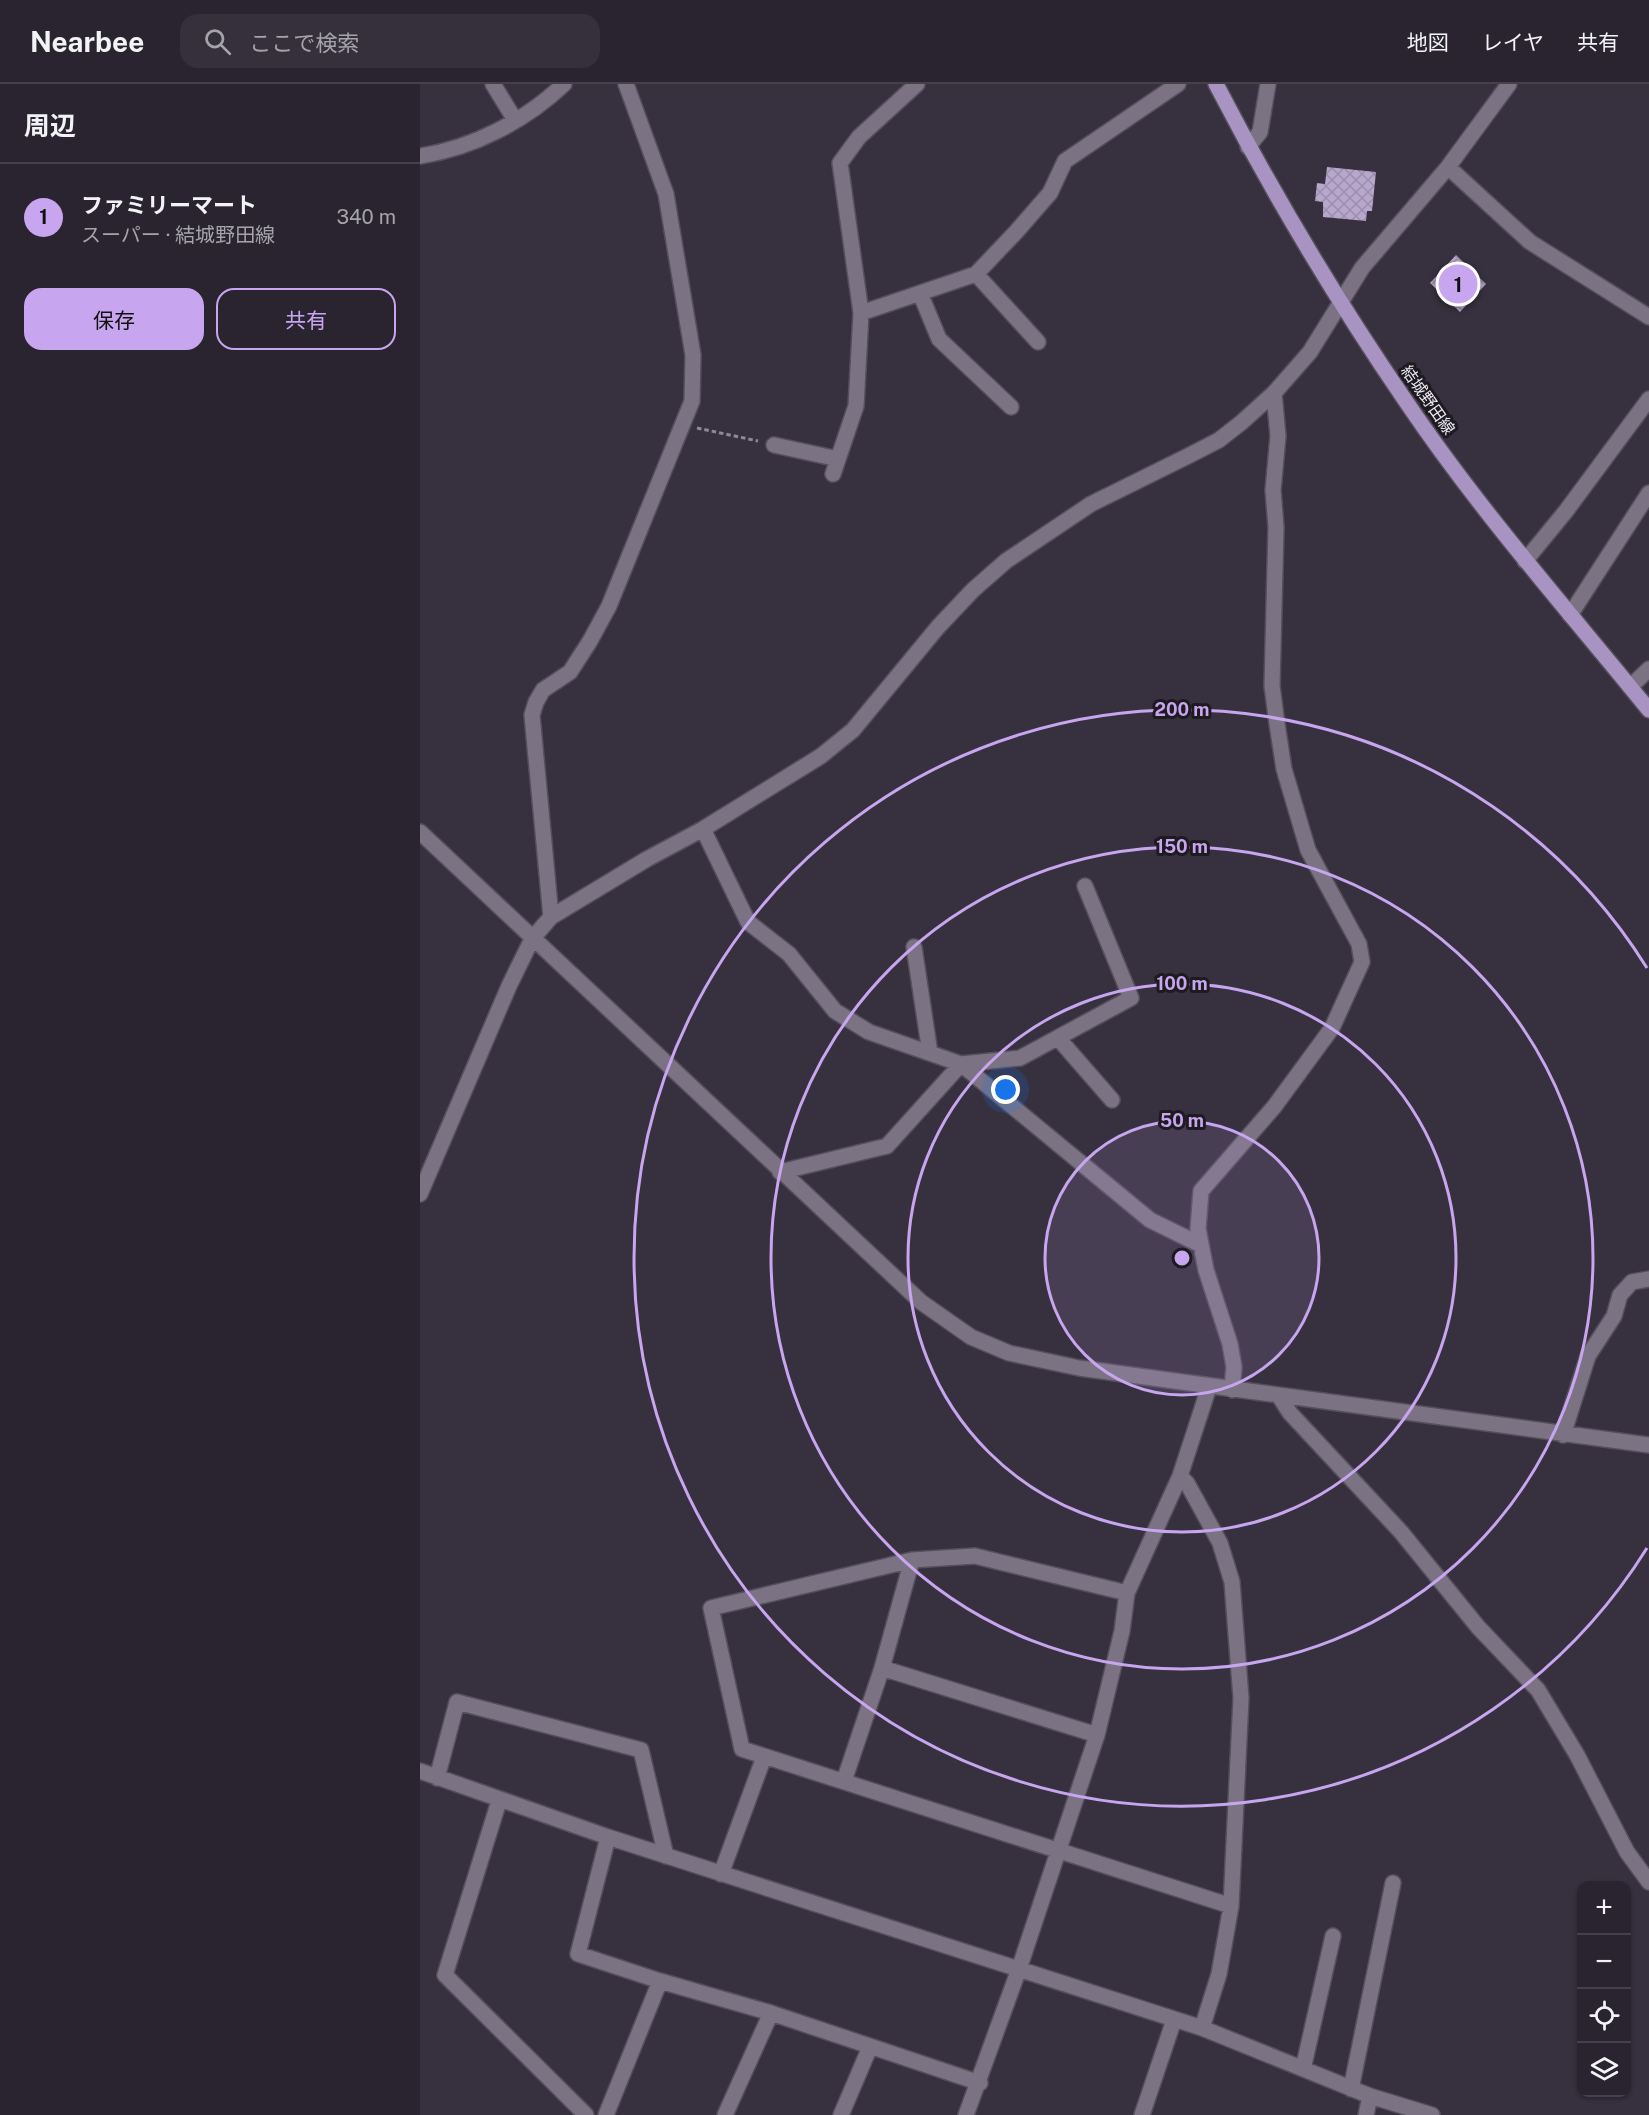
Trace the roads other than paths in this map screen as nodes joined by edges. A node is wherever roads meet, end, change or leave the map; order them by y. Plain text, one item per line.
1 (493, 84) edge
2 (564, 84) edge
3 (626, 84) edge
4 (917, 84) edge
5 (1178, 84) edge
6 (1216, 84) edge
7 (1268, 84) edge
8 (1509, 84) edge
9 (515, 120) junction
10 (1248, 147) junction
11 (421, 160) edge
12 (1448, 167) junction
13 (976, 274) junction
14 (920, 293) junction
15 (1341, 303) junction
16 (861, 314) junction
17 (1649, 317) edge
18 (1038, 342) dead end
19 (1274, 393) junction
20 (1649, 399) edge
21 (1011, 407) dead end
22 (774, 445) road end
23 (1649, 494) edge
24 (1525, 561) junction
25 (1570, 615) junction
26 (1649, 669) edge
27 (1630, 687) junction
28 (1649, 710) edge
29 (703, 829) junction
30 (420, 832) edge
31 (1085, 886) dead end
32 (550, 917) junction
33 (532, 939) junction
34 (914, 947) dead end
35 (1058, 1038) junction
36 (930, 1053) junction
37 (961, 1064) junction
38 (1112, 1100) dead end
39 (780, 1172) junction
40 (420, 1194) edge
41 (1201, 1245) junction
42 (1649, 1279) edge
43 (1209, 1387) junction
44 (1233, 1390) junction
45 (1279, 1396) junction
46 (1563, 1435) junction
47 (1649, 1445) edge
48 (1180, 1476) junction
49 (912, 1560) junction
50 (1127, 1593) junction
51 (882, 1668) junction
52 (1097, 1735) junction
53 (764, 1757) junction
54 (420, 1771) edge
55 (437, 1778) junction
56 (844, 1781) junction
57 (499, 1801) junction
58 (608, 1837) junction
59 (1059, 1851) junction
60 (666, 1856) junction
61 (721, 1874) junction
62 (1649, 1882) edge
63 (1393, 1883) dead end
64 (1231, 1906) junction
65 (1333, 1936) dead end
66 (1019, 1969) junction
67 (660, 1982) junction
68 (771, 2013) junction
69 (1174, 2020) junction
70 (1202, 2028) junction
71 (870, 2047) junction
72 (1303, 2069) junction
73 (980, 2083) junction
74 (1351, 2089) junction
75 (1370, 2096) junction
76 (586, 2115) edge
77 (606, 2115) edge
78 (725, 2115) edge
79 (841, 2115) edge
80 (966, 2115) edge
81 (1142, 2115) edge
82 (1366, 2115) edge
83 (1432, 2115) edge

1 - 9 street
2 - 9 street
3 - 32 street
4 - 16 street
5 - 13 street
6 - 10 main road, 結城野田線
7 - 10 street
8 - 12 street
9 - 11 street
10 - 15 main road, 結城野田線
12 - 15 street
12 - 17 street
13 - 14 street
13 - 18 street
14 - 16 street
14 - 21 street
15 - 19 street
15 - 24 main road, 結城野田線
16 - 22 street
19 - 29 street
19 - 41 street
20 - 24 street
23 - 25 street
24 - 25 main road, 結城野田線
25 - 27 main road, 結城野田線
26 - 27 street
27 - 28 main road, 結城野田線
29 - 32 street
29 - 36 street
30 - 33 street
31 - 35 street
32 - 33 street
33 - 39 street
33 - 40 street
34 - 36 street
35 - 37 street
35 - 38 street
36 - 37 street
37 - 39 street
37 - 41 street
39 - 43 street
41 - 44 street
42 - 46 street
43 - 44 street
43 - 48 street
44 - 45 street
45 - 46 street
45 - 62 street
46 - 47 street
48 - 50 street
48 - 64 street
49 - 50 street
49 - 51 street
49 - 53 street
50 - 52 street
51 - 52 street
51 - 56 street
52 - 59 street
53 - 56 street
53 - 61 street
54 - 55 street
55 - 57 street
55 - 60 street
56 - 59 street
57 - 58 street
57 - 76 street
58 - 60 street
58 - 67 street
59 - 64 street
59 - 66 street
60 - 61 street
61 - 66 street
63 - 74 street
64 - 70 street
65 - 72 street
66 - 69 street
66 - 73 street
67 - 68 street
67 - 77 street
68 - 71 street
68 - 78 street
69 - 70 street
69 - 81 street
70 - 72 street
71 - 73 street
71 - 79 street
72 - 74 street
73 - 80 street
74 - 75 street
75 - 82 street
75 - 83 street

